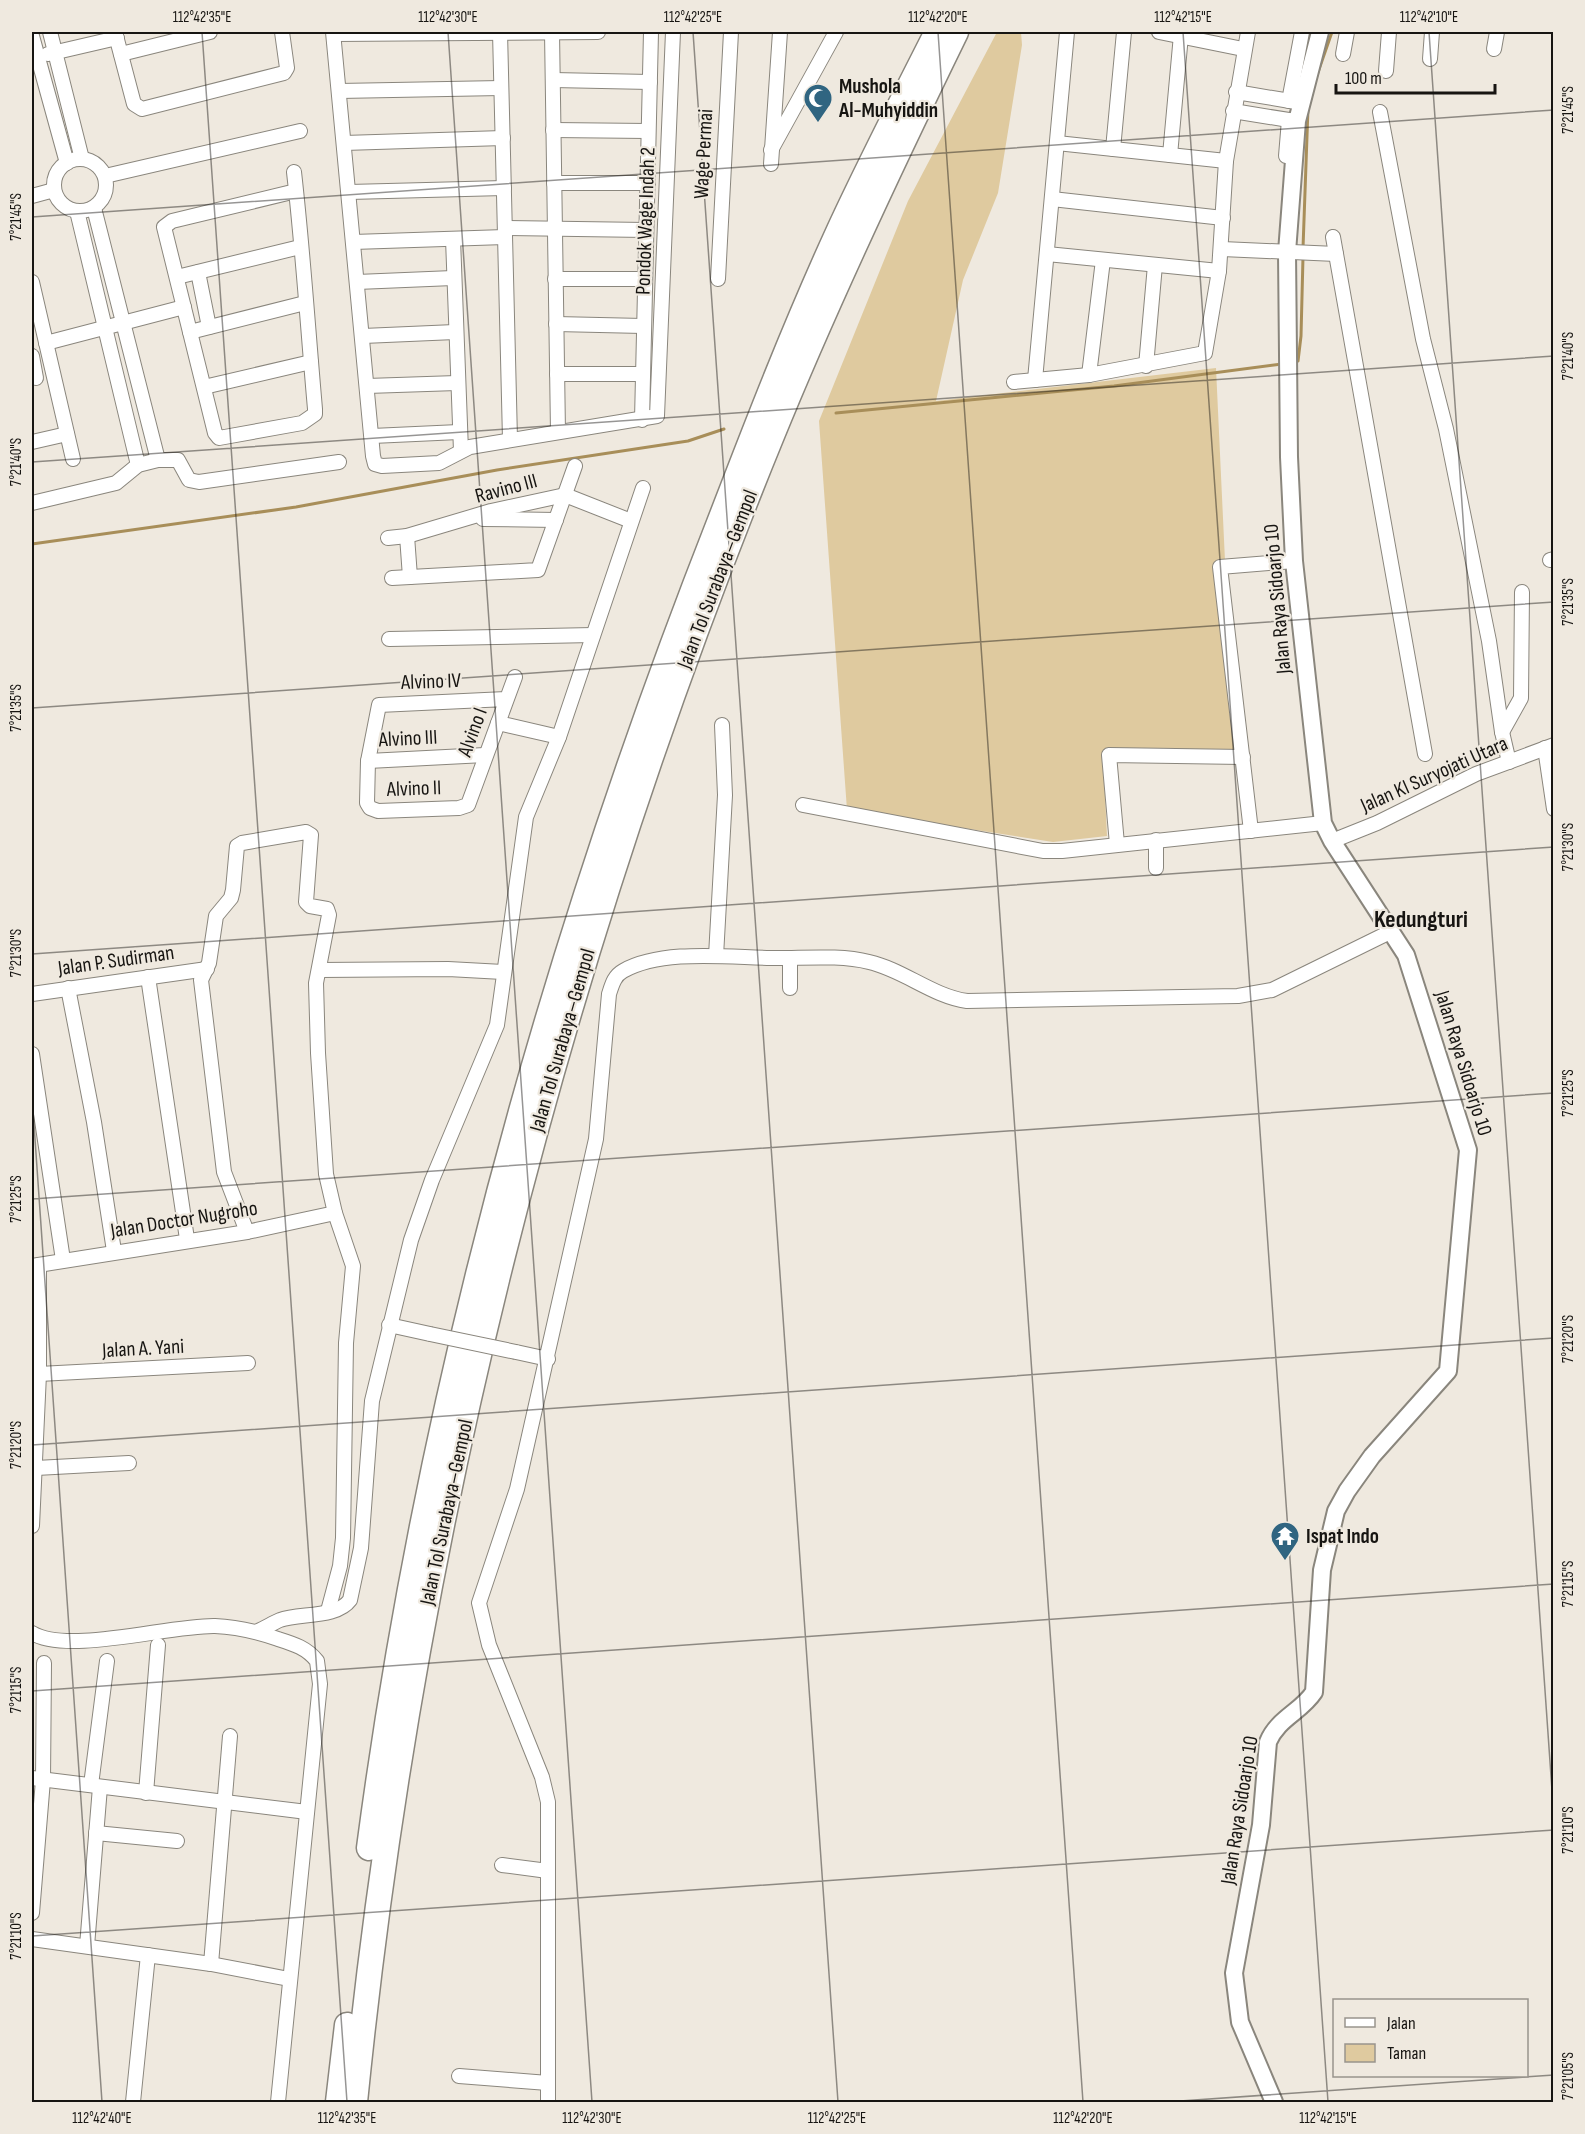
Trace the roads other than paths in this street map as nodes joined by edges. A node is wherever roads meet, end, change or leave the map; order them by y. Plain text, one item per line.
1 (50, 32) edge
2 (210, 32) edge
3 (282, 32) edge
4 (500, 32) edge
5 (552, 32) edge
6 (598, 32) edge
7 (651, 32) edge
8 (673, 32) edge
9 (731, 32) edge
10 (836, 32) edge
11 (937, 32) edge
12 (956, 32) edge
13 (1067, 32) edge
14 (1124, 32) edge
15 (1159, 32) edge
16 (1248, 32) edge
17 (1302, 32) edge
18 (1320, 32) edge
19 (1347, 32) edge
20 (1389, 32) edge
21 (1432, 32) edge
22 (1497, 32) edge
23 (334, 33) edge
24 (781, 34) edge
25 (116, 35) edge
26 (1181, 35) junction
27 (32, 36) edge
28 (168, 37) edge
29 (1243, 49) junction
30 (1494, 49) dead end
31 (55, 52) junction
32 (121, 54) junction
33 (1343, 54) dead end
34 (34, 57) edge
35 (1430, 59) dead end
36 (1386, 71) dead end
37 (553, 80) junction
38 (650, 82) junction
39 (501, 88) junction
40 (339, 91) junction
41 (1236, 92) junction
42 (1295, 102) junction
43 (1233, 111) junction
44 (1380, 112) dead end
45 (1293, 120) junction
46 (553, 130) junction
47 (300, 131) dead end
48 (648, 131) junction
49 (503, 138) junction
50 (344, 143) junction
51 (1057, 143) junction
52 (1113, 149) junction
53 (1170, 155) junction
54 (82, 159) junction
55 (1226, 161) junction
56 (67, 163) junction
57 (294, 172) dead end
58 (105, 176) junction
59 (554, 183) junction
60 (648, 183) junction
61 (504, 188) junction
62 (54, 190) junction
63 (296, 191) junction
64 (349, 192) junction
65 (32, 196) edge
66 (1052, 199) junction
67 (94, 208) junction
68 (77, 211) junction
69 (1223, 218) junction
70 (555, 229) junction
71 (646, 230) junction
72 (505, 233) junction
73 (1333, 237) dead end
74 (453, 239) junction
75 (353, 242) junction
76 (300, 247) junction
77 (1222, 249) junction
78 (1287, 252) junction
79 (1047, 254) junction
80 (1336, 254) junction
81 (1103, 260) junction
82 (1155, 265) junction
83 (1219, 271) junction
84 (198, 272) junction
85 (177, 277) junction
86 (453, 278) junction
87 (555, 279) junction
88 (644, 279) junction
89 (718, 279) dead end
90 (32, 282) edge
91 (357, 282) junction
92 (305, 303) junction
93 (184, 307) junction
94 (36, 315) edge
95 (123, 323) junction
96 (556, 324) junction
97 (643, 326) junction
98 (209, 327) junction
99 (105, 328) junction
100 (190, 332) junction
101 (455, 332) junction
102 (363, 336) junction
103 (46, 343) junction
104 (32, 356) edge
105 (311, 362) junction
106 (1146, 366) junction
107 (53, 374) junction
108 (557, 374) junction
109 (642, 374) junction
110 (1089, 375) junction
111 (34, 379) edge
112 (1035, 380) junction
113 (1014, 382) dead end
114 (457, 383) junction
115 (367, 386) junction
116 (204, 387) junction
117 (642, 420) junction
118 (459, 432) junction
119 (558, 432) junction
120 (68, 434) junction
121 (372, 436) junction
122 (510, 439) junction
123 (32, 442) edge
124 (461, 451) junction
125 (74, 459) dead end
126 (158, 460) junction
127 (339, 462) dead end
128 (138, 465) junction
129 (575, 466) dead end
130 (643, 488) dead end
131 (565, 495) junction
132 (32, 503) edge
133 (473, 518) junction
134 (556, 520) junction
135 (631, 521) junction
136 (407, 536) junction
137 (388, 538) dead end
138 (1294, 561) junction
139 (410, 577) junction
140 (392, 578) dead end
141 (1522, 592) dead end
142 (593, 634) junction
143 (389, 639) dead end
144 (515, 677) dead end
145 (506, 699) junction
146 (498, 723) junction
147 (722, 725) dead end
148 (1502, 732) junction
149 (559, 737) junction
150 (1549, 746) edge
151 (1425, 754) dead end
152 (485, 755) junction
153 (1243, 757) junction
154 (368, 761) junction
155 (1509, 762) junction
156 (470, 801) joint
157 (804, 805) dead end
158 (1554, 809) edge
159 (1323, 823) junction
160 (1251, 831) junction
161 (1156, 840) junction
162 (1332, 841) junction
163 (1117, 844) junction
164 (1156, 868) dead end
165 (1390, 932) junction
166 (716, 956) junction
167 (790, 958) junction
168 (207, 969) junction
169 (320, 970) junction
170 (503, 972) junction
171 (148, 977) junction
172 (68, 988) junction
173 (790, 988) dead end
174 (32, 994) edge
175 (32, 1054) edge
176 (335, 1213) junction
177 (247, 1232) junction
178 (187, 1239) junction
179 (114, 1251) junction
180 (63, 1260) junction
181 (35, 1265) edge
182 (389, 1325) junction
183 (548, 1359) junction
184 (248, 1363) dead end
185 (39, 1374) junction
186 (129, 1463) dead end
187 (36, 1468) junction
188 (32, 1521) edge
189 (32, 1526) edge
190 (328, 1611) junction
191 (258, 1631) junction
192 (32, 1633) edge
193 (158, 1645) dead end
194 (107, 1661) dead end
195 (44, 1663) dead end
196 (230, 1736) dead end
197 (37, 1779) edge
198 (95, 1786) junction
199 (146, 1793) junction
200 (223, 1802) junction
201 (307, 1812) junction
202 (96, 1833) junction
203 (177, 1841) dead end
204 (502, 1865) dead end
205 (548, 1871) junction
206 (32, 1912) edge
207 (32, 1940) edge
208 (87, 1946) junction
209 (148, 1955) junction
210 (211, 1964) junction
211 (289, 1979) junction
212 (459, 2076) dead end
213 (548, 2083) junction
214 (133, 2103) edge
215 (278, 2103) edge
216 (338, 2103) edge
217 (355, 2103) edge
218 (548, 2103) edge
219 (1274, 2103) edge

1 - 31 street
2 - 28 street
3 - 32 street
4 - 5 street
4 - 23 street
4 - 39 street
5 - 6 street
5 - 37 street
7 - 38 street
8 - 117 street, Pondok Wage Indah 2
9 - 89 street, Wage Permai
10 - 24 street
11 - 216 highway, Jalan Tol Surabaya–Gempol
12 - 217 highway, Jalan Tol Surabaya–Gempol
13 - 51 street
14 - 52 street
15 - 26 street
16 - 29 street
17 - 42 street
18 - 42 street, Jalan Raya Sidoarjo 10
19 - 33 street
20 - 36 street
21 - 35 street
22 - 30 street
23 - 40 street
25 - 31 street
25 - 32 street
26 - 29 street
26 - 53 street
27 - 34 street
28 - 32 street
29 - 41 street
31 - 34 street
31 - 54 street
34 - 56 street
37 - 38 street
37 - 46 street
38 - 48 street
39 - 40 street
39 - 49 street
40 - 50 street
41 - 42 street
41 - 43 street
42 - 45 street, Jalan Raya Sidoarjo 10
43 - 45 street
43 - 55 street
44 - 148 street
45 - 78 street, Jalan Raya Sidoarjo 10
46 - 48 street
46 - 59 street
47 - 58 street
48 - 60 street
49 - 50 street
49 - 61 street
50 - 64 street
51 - 52 street
51 - 66 street
52 - 53 street
53 - 55 street
54 - 56 street
54 - 58 street
55 - 69 street
56 - 62 street
57 - 63 street
58 - 67 street
59 - 60 street
59 - 70 street
60 - 71 street
61 - 64 street
61 - 72 street
62 - 65 street
62 - 68 street
63 - 76 street
63 - 85 street
64 - 75 street
66 - 69 street
66 - 79 street
67 - 68 street
67 - 95 street
68 - 99 street
69 - 77 street
70 - 71 street
70 - 72 street
70 - 87 street
71 - 88 street
72 - 74 street
72 - 122 street
73 - 80 street
74 - 75 street
74 - 86 street
75 - 91 street
76 - 84 street
76 - 92 street
77 - 78 street
77 - 83 street
78 - 80 street
78 - 138 street, Jalan Raya Sidoarjo 10
79 - 81 street
79 - 112 street
80 - 151 street
81 - 82 street
81 - 110 street
82 - 83 street
82 - 106 street
83 - 106 street
84 - 85 street
84 - 98 street
85 - 93 street
86 - 91 street
86 - 101 street
87 - 88 street
87 - 96 street
88 - 97 street
90 - 94 street
91 - 102 street
92 - 98 street
92 - 105 street
93 - 95 street
93 - 100 street
94 - 103 street
95 - 99 street
95 - 126 street
96 - 97 street
96 - 108 street
97 - 109 street
98 - 100 street
99 - 103 street
99 - 128 street
100 - 116 street
101 - 102 street
101 - 114 street
102 - 115 street
103 - 107 street
104 - 111 street
105 - 116 street
105 - 116 street
106 - 110 street
107 - 111 street
107 - 120 street
108 - 109 street
108 - 119 street
109 - 117 street
110 - 112 street
112 - 113 street
114 - 115 street
114 - 118 street
115 - 121 street
117 - 119 street
118 - 121 street
118 - 124 street
119 - 122 street
120 - 123 street
120 - 125 street
121 - 124 street
122 - 124 street
126 - 127 street
126 - 128 street
128 - 132 street
129 - 131 street
130 - 135 street
131 - 133 street, Ravino III
131 - 134 street
131 - 135 street, Ravino III
133 - 134 street
133 - 136 street, Ravino III
134 - 139 street
135 - 142 street
136 - 137 street, Ravino III
136 - 139 street
138 - 153 street
138 - 159 street, Jalan Raya Sidoarjo 10
139 - 140 street
141 - 148 street
142 - 143 street
142 - 149 street
144 - 145 street, Alvino I
145 - 146 street, Alvino I
145 - 154 street, Alvino IV
146 - 149 street
146 - 152 street, Alvino I
147 - 166 street
148 - 155 street
149 - 170 street
150 - 155 street, Jalan KI Suryojati Utara
150 - 158 street
152 - 154 street, Alvino III
152 - 156 street, Alvino I
153 - 160 street
153 - 163 street
154 - 156 street, Alvino II
155 - 162 street, Jalan KI Suryojati Utara
157 - 163 street
159 - 160 street
159 - 162 street, Jalan Raya Sidoarjo 10
160 - 161 street
161 - 163 street
161 - 164 street
162 - 165 street, Jalan Raya Sidoarjo 10
165 - 167 street
165 - 219 street, Jalan Raya Sidoarjo 10
166 - 167 street
166 - 183 street
167 - 173 street
168 - 169 street
168 - 171 street, Jalan P. Sudirman
168 - 177 street
169 - 170 street
169 - 176 street
170 - 182 street
171 - 172 street, Jalan P. Sudirman
171 - 178 street
172 - 174 street, Jalan P. Sudirman
172 - 179 street
175 - 180 street
176 - 177 street, Jalan Doctor Nugroho
176 - 190 street
177 - 178 street, Jalan Doctor Nugroho
178 - 179 street, Jalan Doctor Nugroho
179 - 180 street, Jalan Doctor Nugroho
180 - 181 street, Jalan Doctor Nugroho
181 - 185 street
182 - 183 street, bridge
182 - 190 street
183 - 205 street
184 - 185 street, Jalan A. Yani
185 - 187 street
186 - 187 street
187 - 188 street
188 - 189 street
190 - 191 street
191 - 192 street
191 - 201 street
193 - 199 street
194 - 198 street
195 - 197 street
196 - 200 street
197 - 198 street
197 - 206 street
198 - 199 street
198 - 202 street
199 - 200 street
200 - 201 street
200 - 210 street
201 - 211 street
202 - 203 street
202 - 208 street
204 - 205 street
205 - 213 street
207 - 208 street
208 - 209 street
209 - 210 street
209 - 214 street
210 - 211 street
211 - 215 street
212 - 213 street
213 - 218 street

